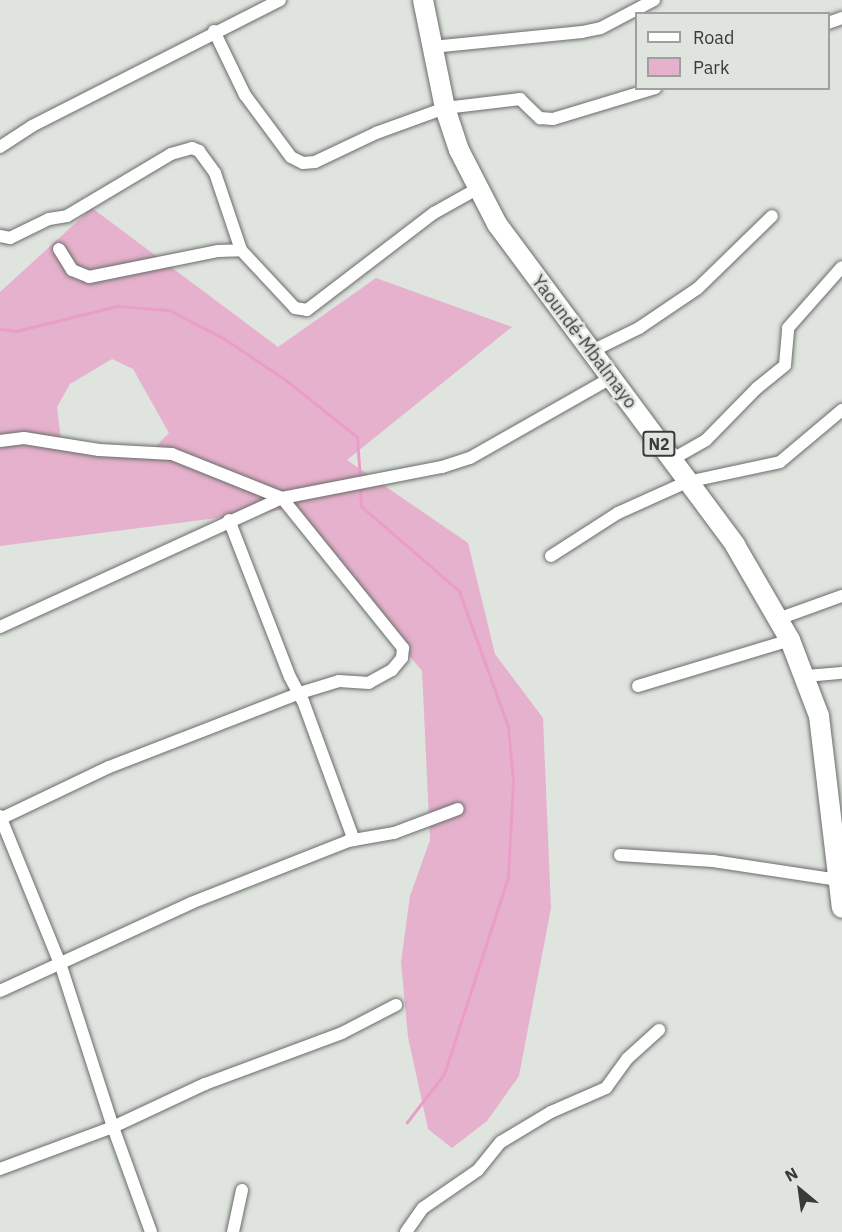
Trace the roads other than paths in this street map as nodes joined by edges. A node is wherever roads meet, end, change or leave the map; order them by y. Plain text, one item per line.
1 (280, 0) edge
2 (423, 0) edge
3 (654, 0) edge
4 (214, 31) junction
5 (432, 47) junction
6 (648, 90) edge
7 (445, 108) junction
8 (0, 147) edge
9 (477, 189) junction
10 (772, 216) dead end
11 (0, 236) edge
12 (59, 249) dead end
13 (241, 250) junction
14 (842, 267) edge
15 (590, 352) junction
16 (611, 378) junction
17 (842, 410) edge
18 (0, 441) edge
19 (671, 460) junction
20 (687, 482) junction
21 (282, 498) junction
22 (229, 520) junction
23 (551, 556) dead end
24 (842, 596) edge
25 (778, 619) junction
26 (0, 627) edge
27 (790, 640) junction
28 (842, 673) edge
29 (806, 676) junction
30 (638, 686) dead end
31 (300, 693) junction
32 (458, 809) dead end
33 (0, 817) edge
34 (354, 840) junction
35 (620, 855) dead end
36 (839, 880) junction
37 (842, 908) edge
38 (61, 966) junction
39 (0, 991) edge
40 (396, 1005) dead end
41 (659, 1030) dead end
42 (113, 1126) junction
43 (0, 1169) edge
44 (242, 1191) dead end
45 (151, 1232) edge
46 (233, 1232) edge
47 (406, 1232) edge

1 - 4 street
2 - 5 highway, Yaoundé-Mbalmayo / N2
3 - 5 street
4 - 7 street
4 - 8 street
5 - 7 highway, Yaoundé-Mbalmayo / N2
6 - 7 street
7 - 9 highway, Yaoundé-Mbalmayo / N2
9 - 13 street
9 - 15 highway, Yaoundé-Mbalmayo / N2
10 - 15 street
11 - 13 street
12 - 13 street
14 - 19 street
15 - 16 highway, Yaoundé-Mbalmayo / N2
16 - 19 highway, Yaoundé-Mbalmayo / N2
16 - 21 street
17 - 20 street
18 - 21 street
19 - 20 highway, Yaoundé-Mbalmayo / N2
20 - 23 street
20 - 25 highway, Yaoundé-Mbalmayo / N2
21 - 22 street
21 - 31 street
22 - 26 street
22 - 31 street
24 - 25 street
25 - 27 highway, Yaoundé-Mbalmayo / N2
27 - 29 highway, Yaoundé-Mbalmayo / N2
27 - 30 street
28 - 29 street
29 - 36 highway, Yaoundé-Mbalmayo / N2
31 - 33 street
31 - 34 street
32 - 34 street
33 - 38 street
34 - 38 street
35 - 36 street
36 - 37 highway, Yaoundé-Mbalmayo / N2
38 - 39 street
38 - 42 street
40 - 42 street
41 - 47 street
42 - 43 street
42 - 45 street
44 - 46 street

